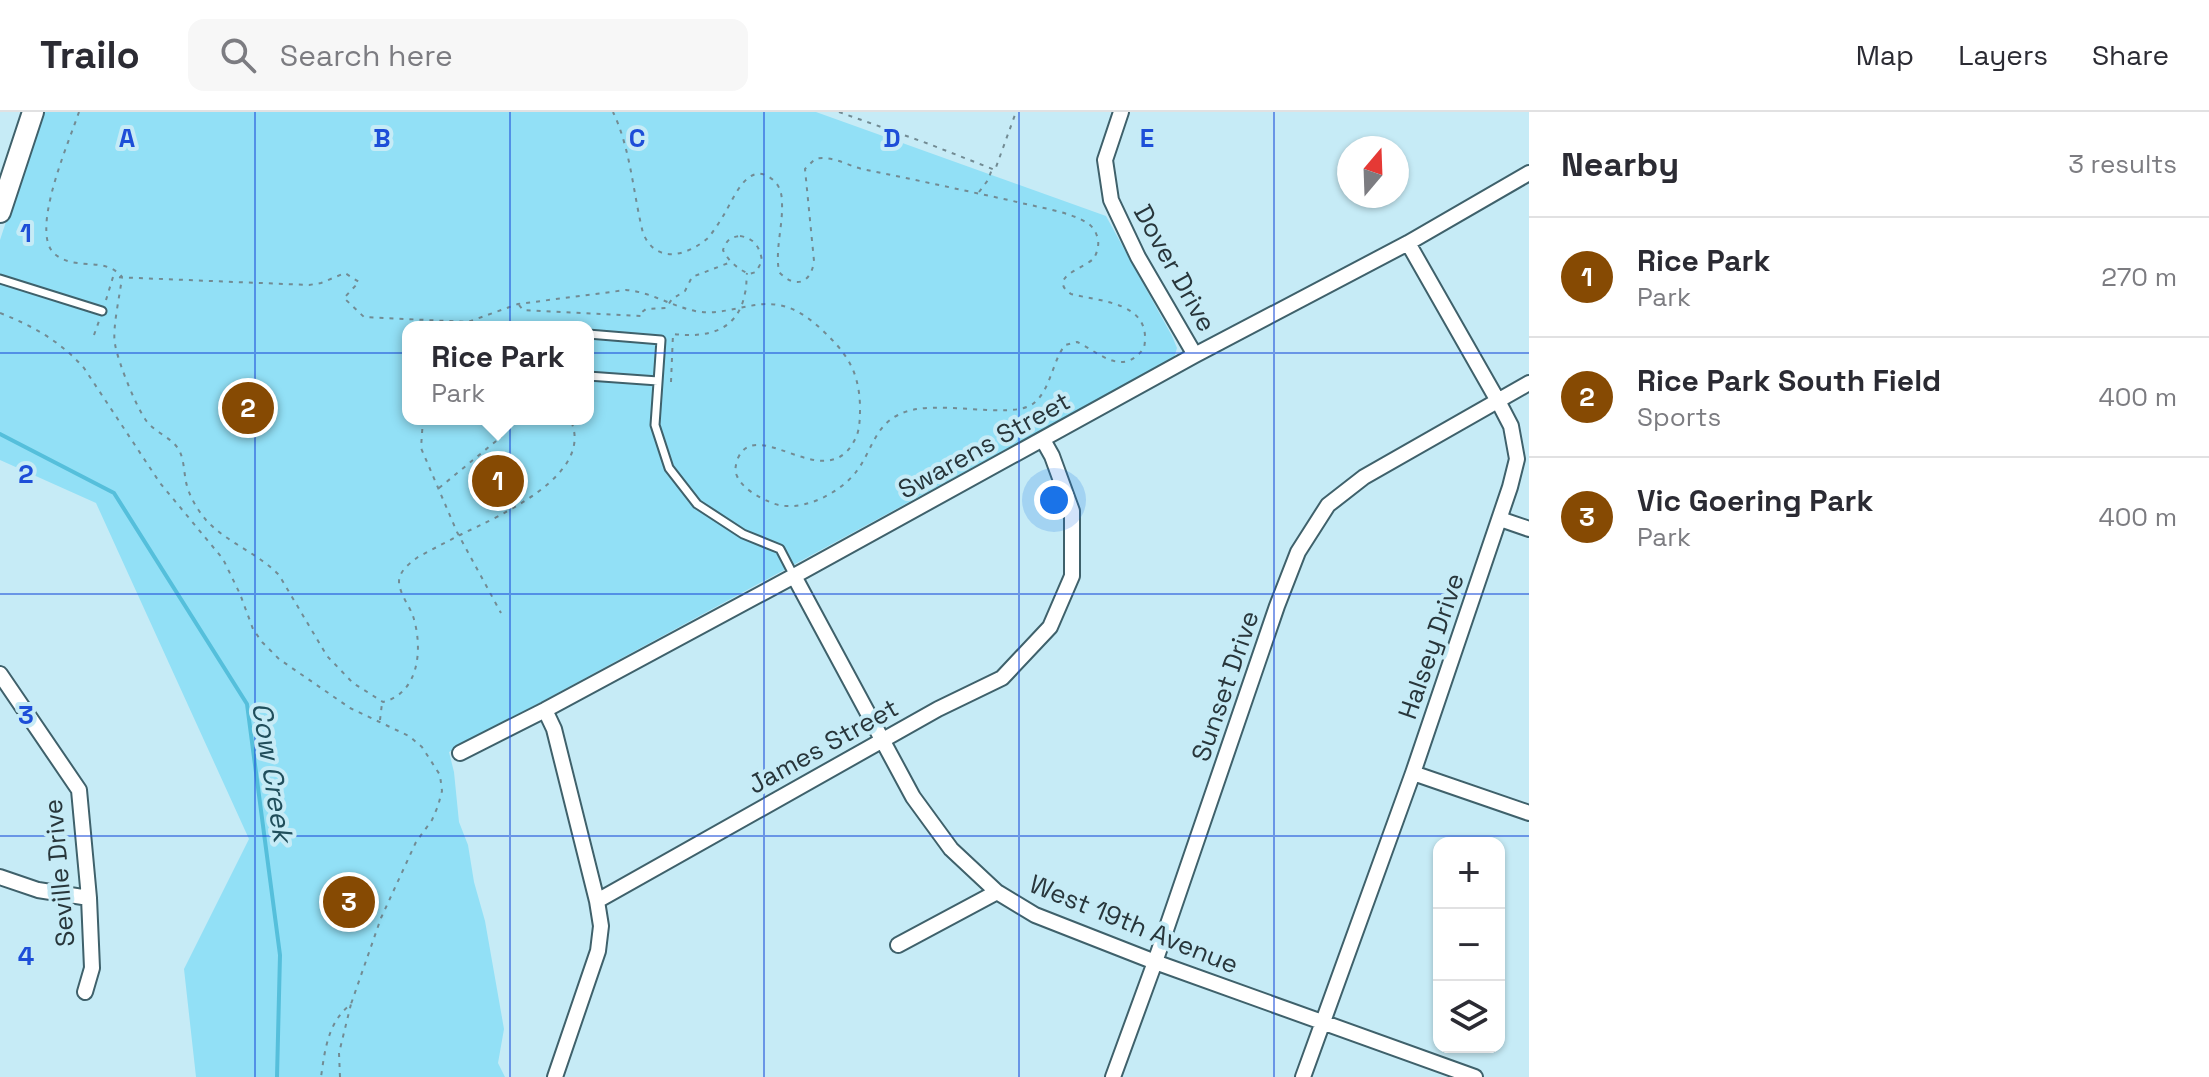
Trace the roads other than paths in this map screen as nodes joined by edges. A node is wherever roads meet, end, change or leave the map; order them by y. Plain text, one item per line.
1 (33, 112) edge
2 (1121, 112) edge
3 (1529, 173) edge
4 (1, 203) edge
5 (1408, 243) junction
6 (0, 279) edge
7 (102, 311) dead end
8 (594, 334) edge
9 (1195, 355) junction
10 (594, 376) edge
11 (658, 381) junction
12 (1529, 383) edge
13 (1498, 401) junction
14 (1043, 440) junction
15 (1500, 519) junction
16 (1529, 529) edge
17 (794, 576) junction
18 (0, 674) edge
19 (545, 710) junction
20 (882, 740) junction
21 (460, 753) dead end
22 (1413, 773) junction
23 (1529, 813) edge
24 (0, 877) edge
25 (997, 892) junction
26 (89, 898) junction
27 (597, 901) junction
28 (898, 945) dead end
29 (1155, 962) junction
30 (85, 992) dead end
31 (1322, 1022) junction
32 (555, 1077) edge
33 (1113, 1077) edge
34 (1303, 1077) edge
35 (1475, 1077) edge

1 - 4 street
2 - 9 street, Dover Drive
3 - 5 street, Swarens Street
5 - 9 street, Swarens Street
5 - 13 street, Halsey Drive
6 - 7 lane
8 - 11 lane
9 - 14 street, Swarens Street
10 - 11 lane
11 - 17 lane
12 - 13 street, Sunset Drive
13 - 15 street, Halsey Drive
13 - 29 street, Sunset Drive
14 - 17 street, Swarens Street
14 - 20 street, James Street
15 - 16 street
15 - 22 street, Halsey Drive
17 - 19 street, Swarens Street
17 - 20 street, West 19th Avenue
18 - 26 street, Seville Drive
19 - 21 street, Swarens Street
19 - 27 street
20 - 25 street, West 19th Avenue
20 - 27 street, James Street
22 - 23 street
22 - 31 street, Halsey Drive
24 - 26 street
25 - 28 street
25 - 29 street, West 19th Avenue
26 - 30 street, Seville Drive
27 - 32 street
29 - 31 street, West 19th Avenue
29 - 33 street, Sunset Drive
31 - 34 street, Halsey Drive
31 - 35 street, West 19th Avenue

